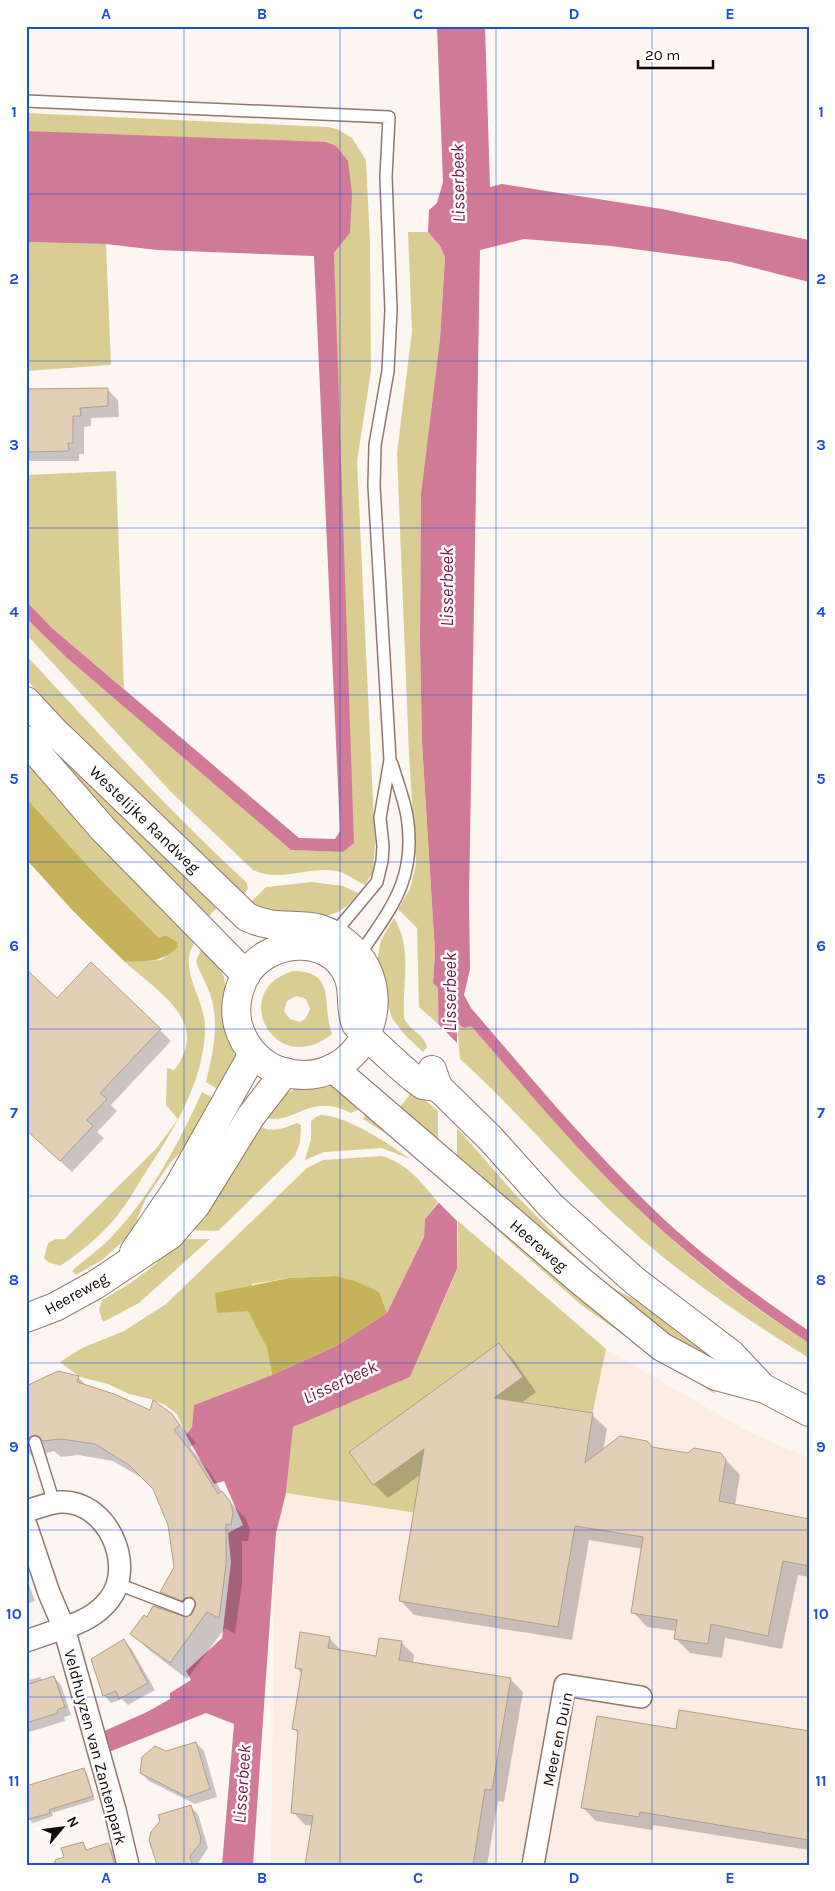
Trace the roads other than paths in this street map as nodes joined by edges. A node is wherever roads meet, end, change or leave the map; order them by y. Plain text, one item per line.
1 (26, 101) edge
2 (26, 701) edge
3 (26, 740) edge
4 (390, 760) junction
5 (326, 942) junction
6 (358, 957) junction
7 (246, 975) junction
8 (370, 1026) junction
9 (253, 1054) junction
10 (333, 1068) junction
11 (285, 1072) junction
12 (124, 1266) junction
13 (26, 1318) edge
14 (764, 1389) junction
15 (809, 1412) edge
16 (35, 1442) dead end
17 (54, 1503) junction
18 (26, 1511) edge
19 (26, 1525) edge
20 (118, 1584) junction
21 (189, 1604) dead end
22 (64, 1628) junction
23 (26, 1641) edge
24 (641, 1697) dead end
25 (128, 1865) edge
26 (533, 1865) edge

1 - 4 lane
2 - 5 main road, Westelijke Randweg
3 - 7 main road, Westelijke Randweg
4 - 5 lane
4 - 6 lane
5 - 6 main road
5 - 7 main road
5 - 8 main road
6 - 8 main road
7 - 9 main road
8 - 10 main road
8 - 14 main road, Heereweg
9 - 11 main road
9 - 12 main road, Heereweg
10 - 11 main road
10 - 14 main road, Heereweg
11 - 12 main road, Heereweg
12 - 13 main road, Heereweg
14 - 15 main road, Heereweg
16 - 17 lane
17 - 18 street, Veldhuyzen van Zantenpark
17 - 20 street, Veldhuyzen van Zantenpark
19 - 22 street, Veldhuyzen van Zantenpark
20 - 21 lane
20 - 22 street, Veldhuyzen van Zantenpark
22 - 23 street, Veldhuyzen van Zantenpark
22 - 25 street, Veldhuyzen van Zantenpark
24 - 26 street, Meer en Duin

